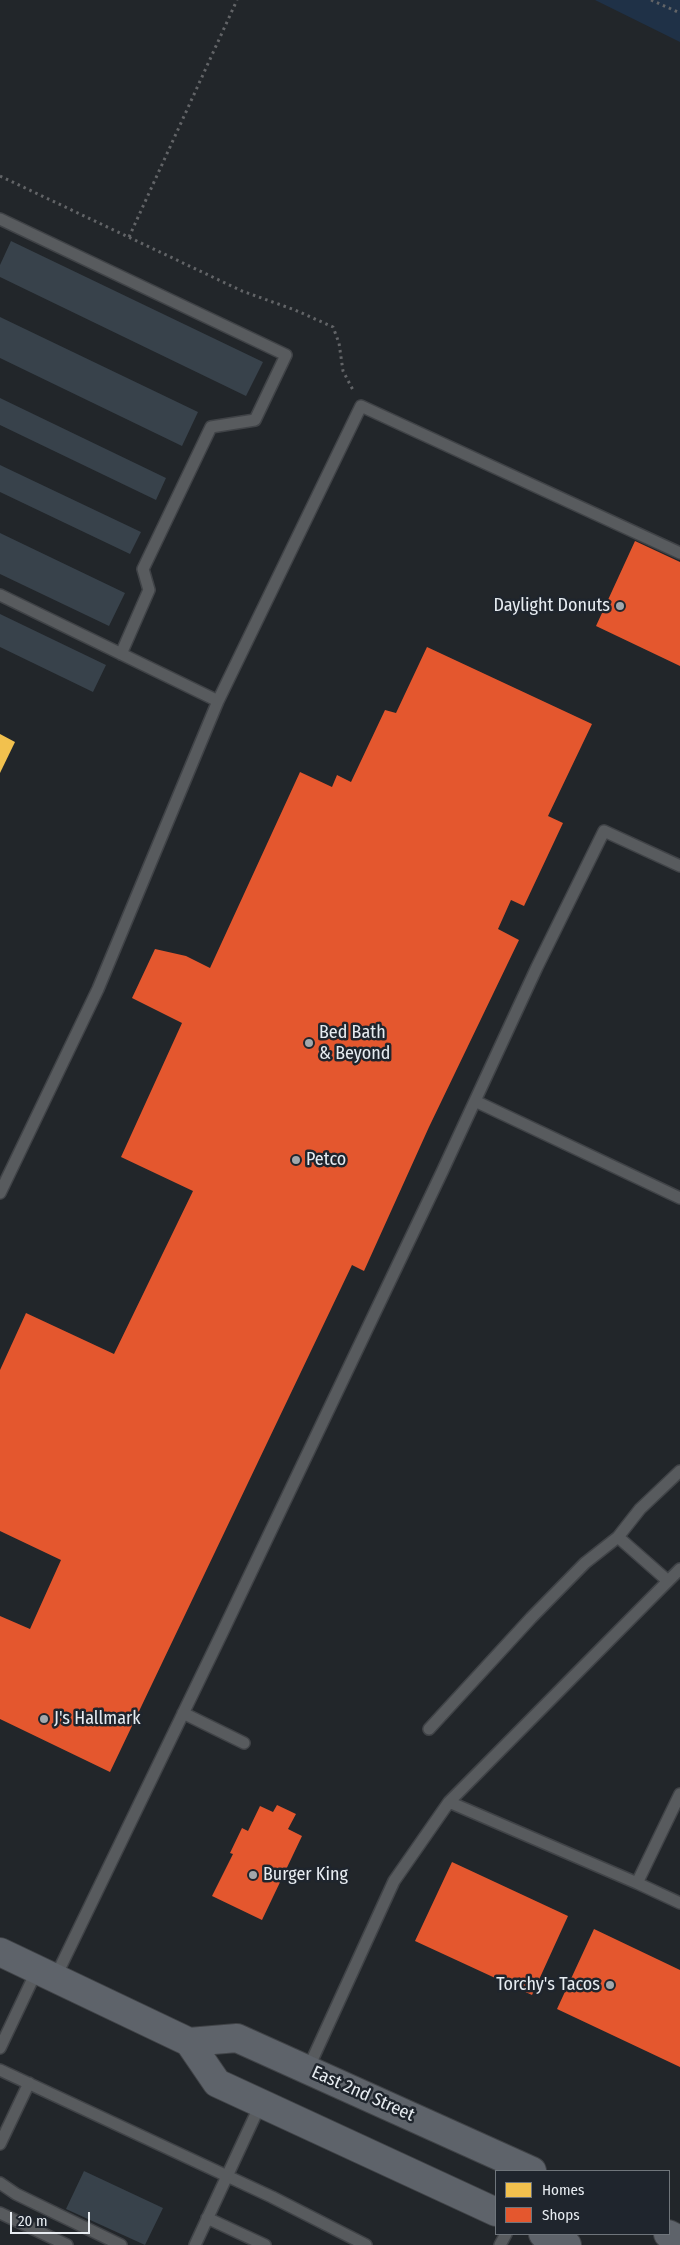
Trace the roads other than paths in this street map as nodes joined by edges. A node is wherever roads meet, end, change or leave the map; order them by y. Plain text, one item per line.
1 (0, 219) edge
2 (680, 553) edge
3 (0, 595) edge
4 (121, 654) junction
5 (218, 701) junction
6 (680, 866) edge
7 (475, 1101) junction
8 (0, 1193) edge
9 (680, 1198) edge
10 (680, 1471) edge
11 (618, 1537) junction
12 (680, 1569) edge
13 (668, 1581) junction
14 (182, 1713) junction
15 (429, 1729) dead end
16 (244, 1744) dead end
17 (680, 1794) edge
18 (449, 1802) junction
19 (637, 1883) junction
20 (680, 1903) edge
21 (0, 1952) edge
22 (46, 1974) junction
23 (189, 2042) junction
24 (0, 2048) edge
25 (308, 2069) junction
26 (0, 2070) edge
27 (28, 2083) junction
28 (261, 2103) junction
29 (0, 2144) edge
30 (530, 2170) edge
31 (226, 2176) junction
32 (0, 2183) edge
33 (495, 2212) edge
34 (0, 2214) edge
35 (207, 2218) junction
36 (545, 2235) edge
37 (67, 2245) edge
38 (121, 2245) edge
39 (195, 2245) edge
40 (265, 2245) edge
41 (366, 2245) edge
42 (567, 2245) edge

1 - 4 lane
2 - 5 lane
3 - 4 lane
4 - 5 lane
5 - 8 lane
6 - 7 lane
7 - 9 lane
7 - 14 lane
10 - 11 lane
11 - 13 lane
11 - 15 lane
12 - 13 lane
13 - 18 lane
14 - 16 lane
14 - 22 lane
17 - 19 lane
18 - 19 lane
18 - 25 lane
19 - 20 lane
21 - 22 main road
22 - 23 main road
22 - 24 lane
23 - 25 main road, East 2nd Street
23 - 28 main road
25 - 30 main road, East 2nd Street
26 - 27 lane
27 - 29 lane
27 - 31 lane
28 - 31 lane
28 - 33 main road
31 - 35 lane
31 - 41 lane
32 - 38 lane
34 - 37 lane
35 - 39 lane
35 - 40 lane
36 - 42 main road

